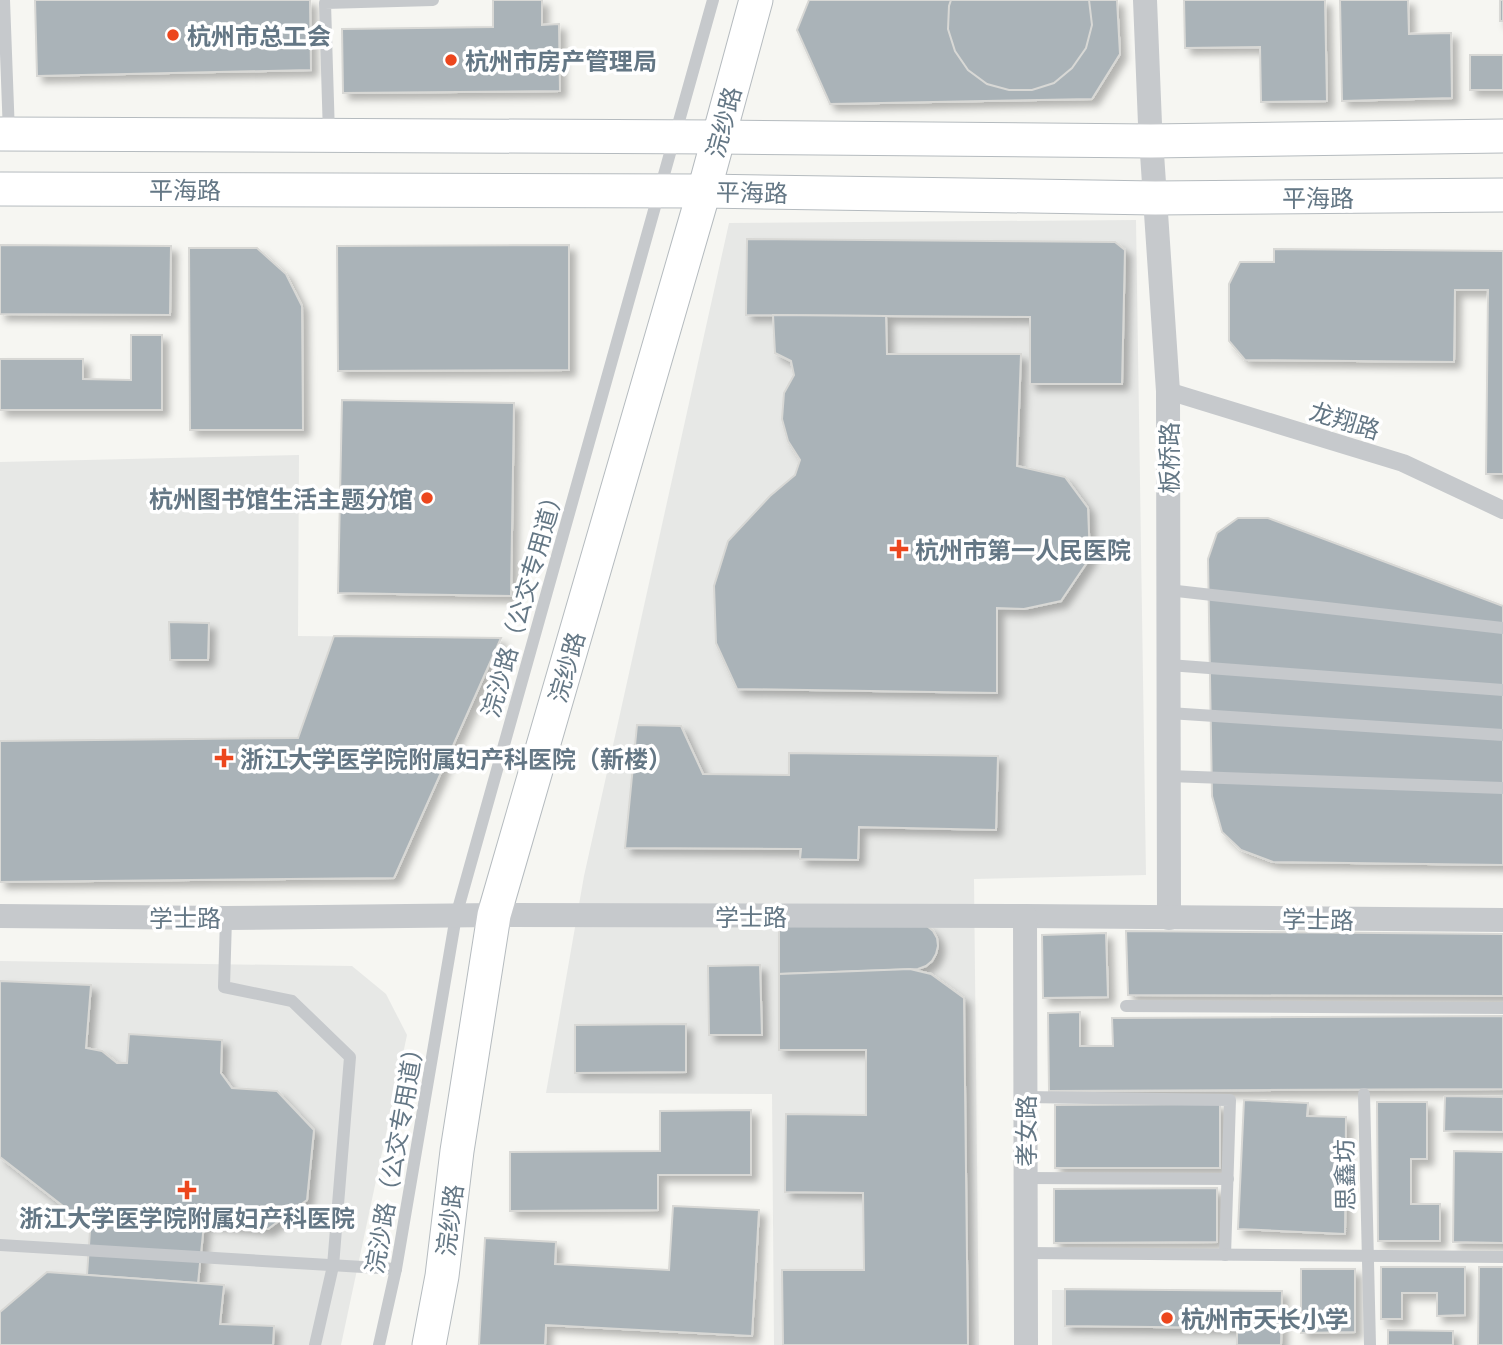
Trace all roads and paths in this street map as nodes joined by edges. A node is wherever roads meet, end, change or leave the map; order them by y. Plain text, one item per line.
1 (4, 0) edge
2 (433, 0) edge
3 (713, 0) edge
4 (756, 0) edge
5 (1145, 0) edge
6 (4, 134) edge
7 (329, 135) junction
8 (1503, 136) edge
9 (674, 137) junction
10 (719, 137) junction
11 (1151, 141) junction
12 (0, 189) edge
13 (658, 191) junction
14 (704, 191) junction
15 (1503, 195) edge
16 (1155, 198) junction
17 (1168, 391) junction
18 (1503, 510) edge
19 (1168, 590) junction
20 (1503, 628) edge
21 (1169, 664) junction
22 (1503, 690) edge
23 (1169, 713) junction
24 (1503, 735) edge
25 (1169, 776) junction
26 (1503, 788) edge
27 (494, 915) junction
28 (0, 916) edge
29 (456, 916) junction
30 (1025, 916) junction
31 (226, 918) junction
32 (1169, 918) junction
33 (1503, 920) edge
34 (1126, 1006) dead end
35 (1503, 1008) edge
36 (1364, 1094) dead end
37 (1025, 1097) junction
38 (1025, 1178) junction
39 (1228, 1179) junction
40 (0, 1245) edge
41 (1026, 1253) junction
42 (1225, 1255) junction
43 (1366, 1256) junction
44 (1503, 1257) edge
45 (333, 1266) junction
46 (396, 1269) junction
47 (315, 1345) edge
48 (379, 1345) edge
49 (429, 1345) edge
50 (1026, 1345) edge
51 (1370, 1345) edge

1 - 6 lane
2 - 7 lane
3 - 9 lane, 浣沙路（公交专用道）
4 - 10 main road, 浣纱路
5 - 11 street, 板桥路
6 - 7 main road
7 - 9 main road
8 - 11 main road
9 - 10 main road
9 - 13 lane, 浣沙路（公交专用道）
10 - 11 main road
10 - 14 main road, 浣纱路
11 - 16 street, 板桥路
12 - 13 main road, 平海路
13 - 14 main road, 平海路
13 - 29 lane, 浣沙路（公交专用道）
14 - 16 main road, 平海路
14 - 27 main road, 浣纱路
15 - 16 main road, 平海路
16 - 17 street, 板桥路
17 - 18 street, 龙翔路
17 - 19 street, 板桥路
19 - 20 lane
19 - 21 street, 板桥路
21 - 22 lane
21 - 23 street, 板桥路
23 - 24 lane
23 - 25 street, 板桥路
25 - 26 lane
25 - 32 street, 板桥路
27 - 29 street, 学士路
27 - 30 street, 学士路
27 - 49 main road, 浣纱路
28 - 31 street, 学士路
29 - 31 street, 学士路
29 - 46 lane, 浣沙路（公交专用道）
30 - 32 street, 学士路
30 - 37 street, 孝女路
31 - 45 lane
32 - 33 street, 学士路
34 - 35 lane
36 - 43 lane, 思鑫坊
37 - 38 street, 孝女路
37 - 39 lane
38 - 39 lane
38 - 41 street, 孝女路
39 - 42 lane
40 - 45 lane
41 - 42 lane
41 - 50 street, 孝女路
42 - 43 lane
43 - 44 lane
43 - 51 lane, 思鑫坊
45 - 46 lane
45 - 47 lane
46 - 48 lane, 浣沙路（公交专用道）

